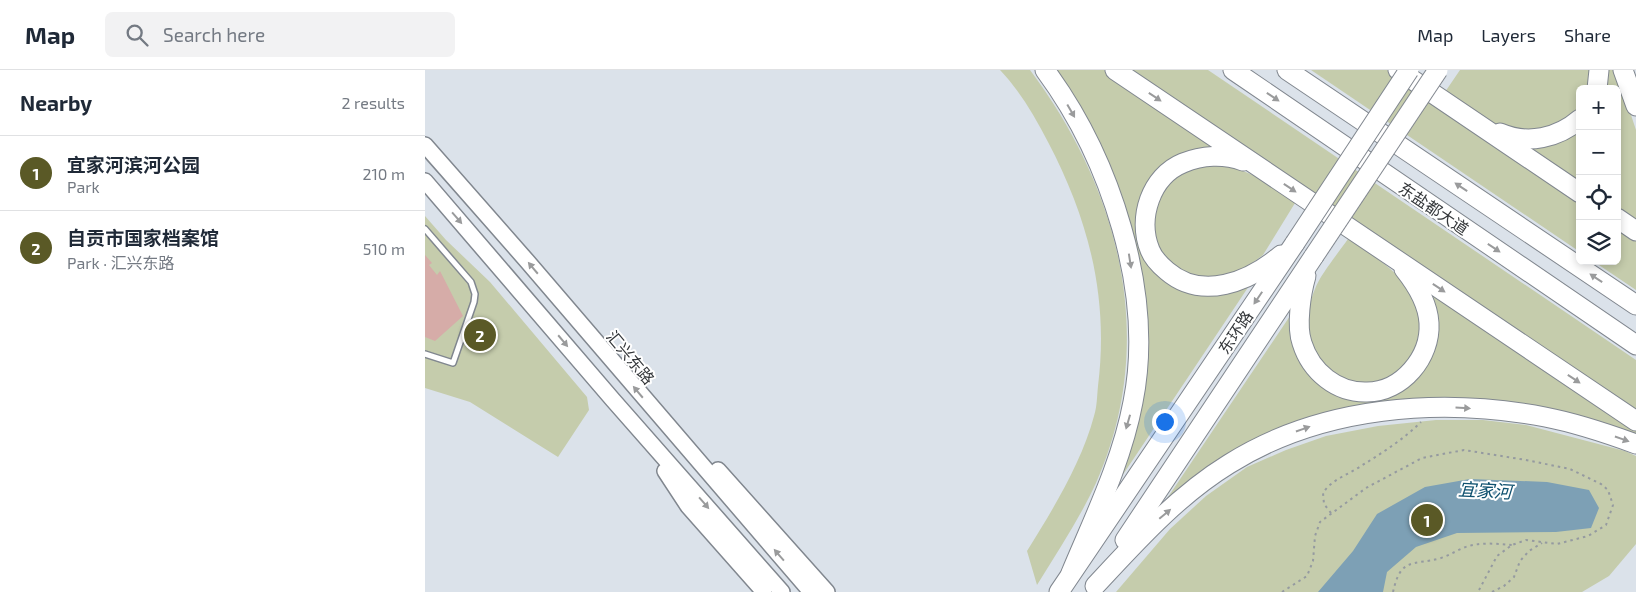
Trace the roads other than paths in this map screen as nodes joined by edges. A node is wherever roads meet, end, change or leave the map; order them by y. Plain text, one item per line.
1 (1045, 70) edge
2 (1115, 70) edge
3 (1233, 70) edge
4 (1287, 70) edge
5 (1399, 70) edge
6 (1409, 70) edge
7 (1438, 70) edge
8 (1599, 70) edge
9 (1623, 70) edge
10 (1597, 85) edge
11 (1636, 106) edge
12 (1576, 122) edge
13 (1478, 124) junction
14 (425, 145) edge
15 (1261, 169) junction
16 (425, 181) edge
17 (1576, 189) edge
18 (1620, 220) edge
19 (425, 229) edge
20 (1636, 231) edge
21 (1295, 243) junction
22 (1314, 256) junction
23 (1395, 258) junction
24 (1636, 305) edge
25 (1636, 346) edge
26 (425, 354) edge
27 (1206, 375) junction
28 (1227, 388) junction
29 (656, 413) junction
30 (1636, 421) edge
31 (637, 428) junction
32 (1636, 444) edge
33 (1071, 573) junction
34 (1093, 589) edge
35 (764, 592) edge
36 (782, 592) edge
37 (811, 592) edge
38 (827, 592) edge
39 (1059, 592) edge

1 -> 33 highway
2 -> 15 highway
3 -> 25 highway, 东盐都大道
24 -> 4 highway, 东盐都大道
5 - 13 highway
6 - 21 highway, 东环路, bridge
7 - 22 highway, 东环路, bridge
8 - 10 highway
9 - 11 highway
12 - 13 highway
13 - 17 highway
29 -> 14 main road, 汇兴东路
15 - 21 highway
15 -> 23 highway
16 -> 31 main road
18 - 20 highway
19 - 26 lane
21 -> 27 highway, 东环路
22 - 23 highway
22 - 28 highway, 东环路
23 -> 30 highway
27 - 28 highway
27 - 33 highway, 东环路
28 - 34 highway, 东环路
37 -> 29 main road, 汇兴东路
29 - 38 main road
31 - 35 main road
31 -> 36 main road
34 -> 32 highway
33 - 39 highway, 东环路

